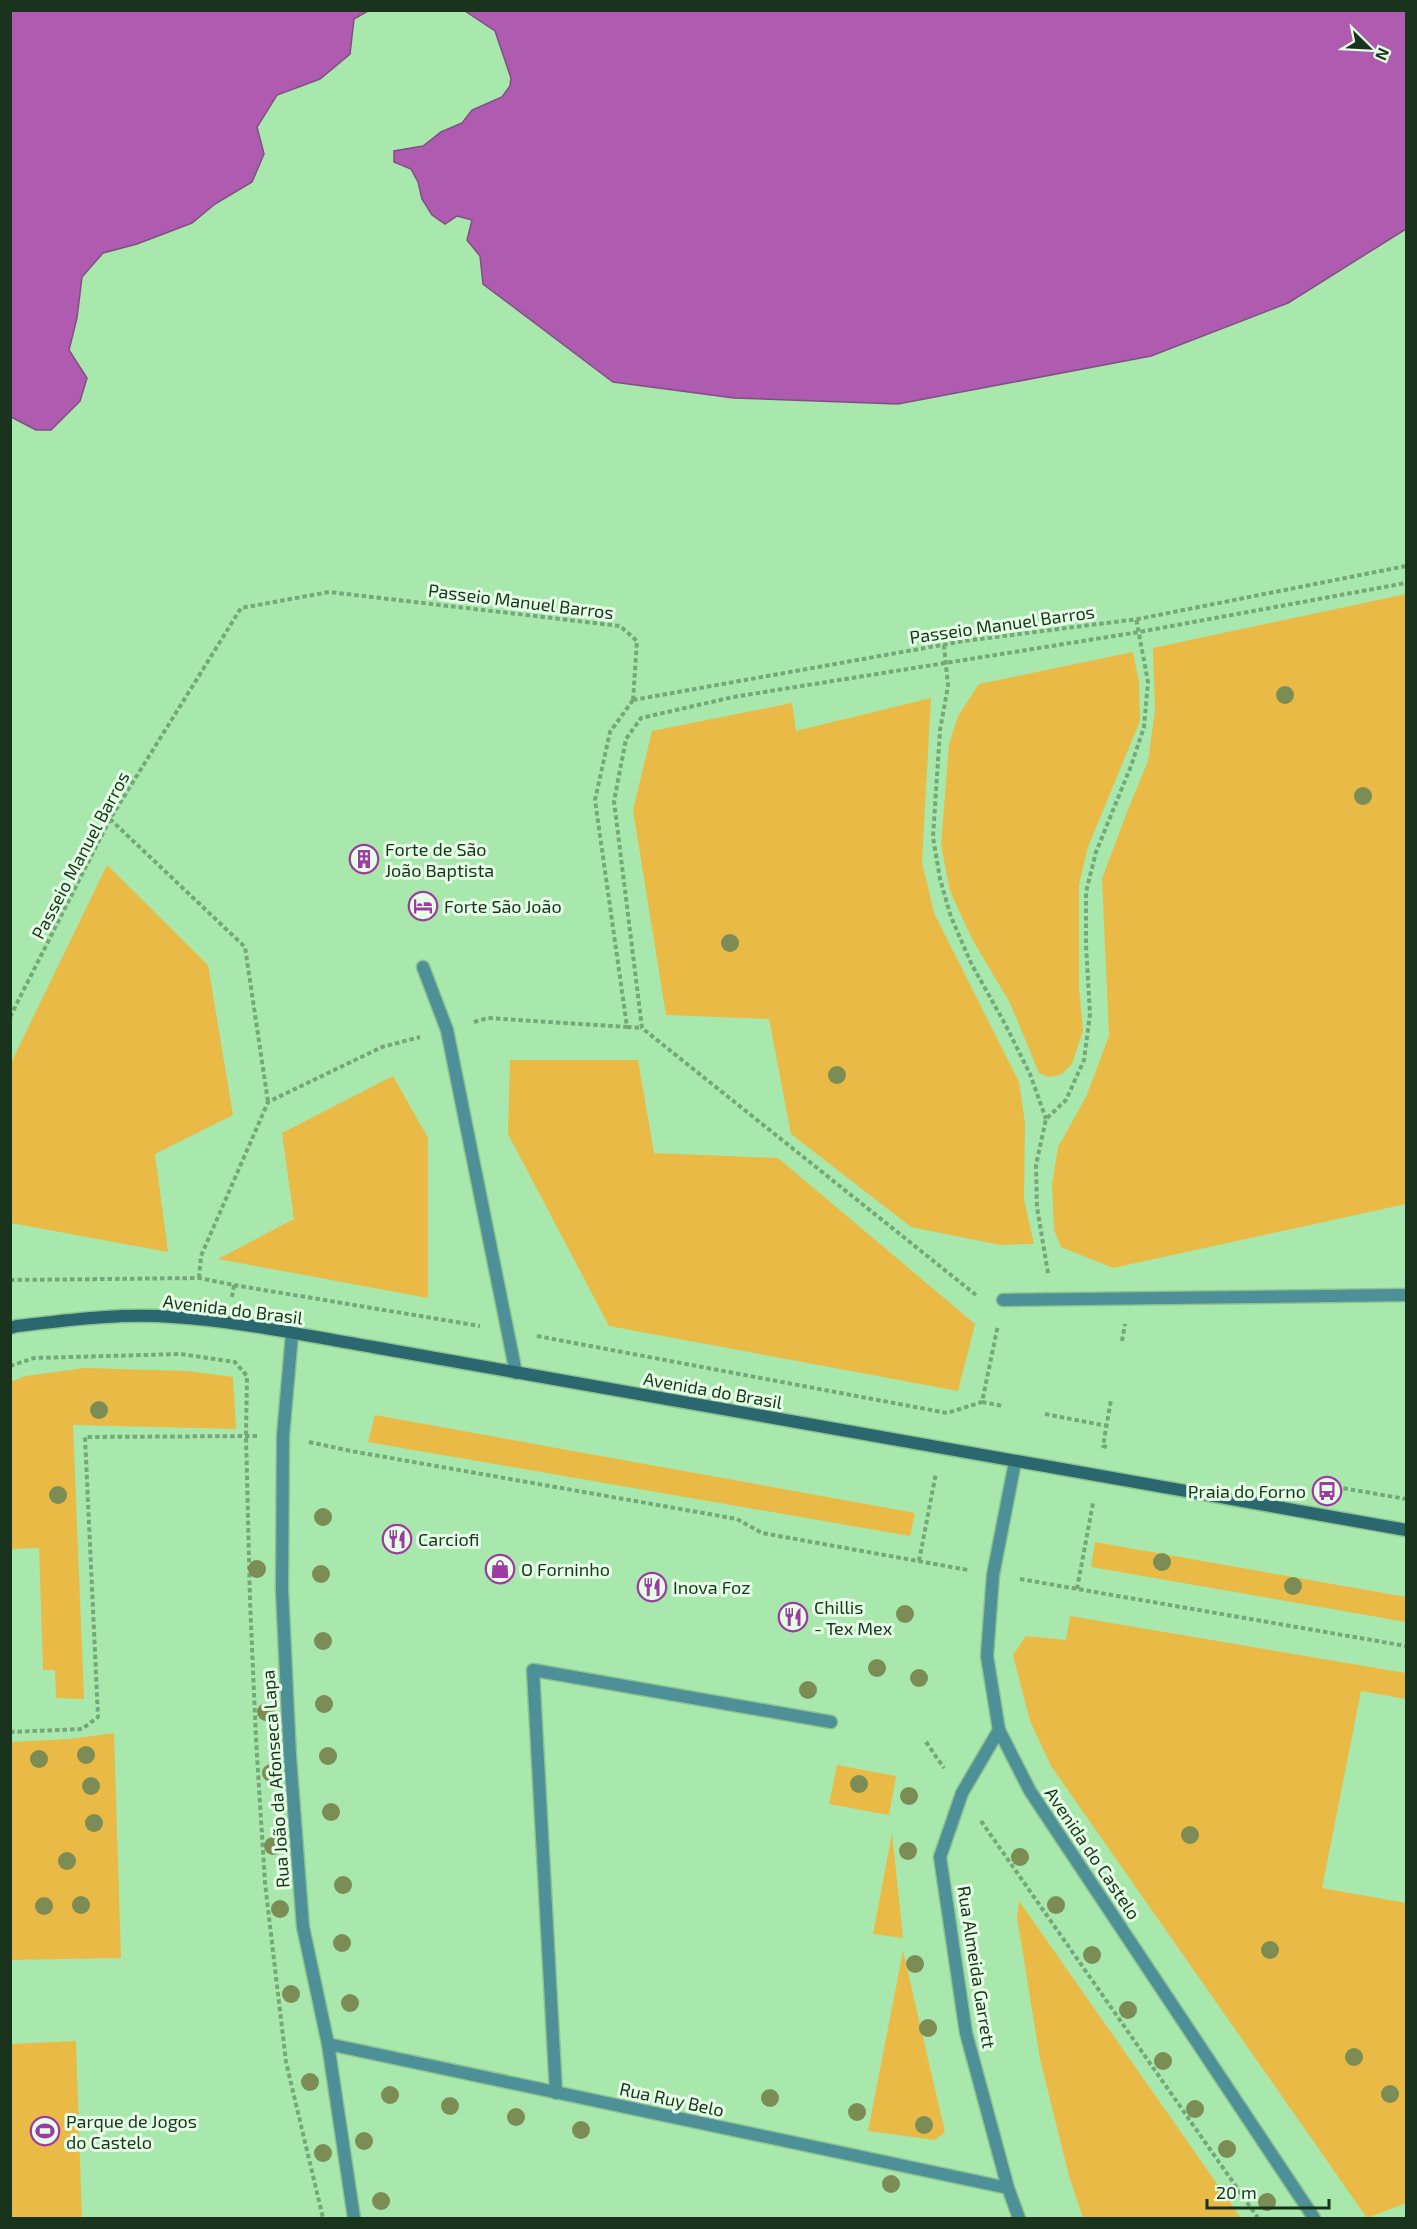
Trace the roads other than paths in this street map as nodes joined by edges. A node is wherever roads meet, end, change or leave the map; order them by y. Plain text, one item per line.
1 (423, 967) dead end
2 (1407, 1294) edge
3 (1003, 1300) road end
4 (10, 1328) edge
5 (292, 1334) junction
6 (516, 1373) junction
7 (1015, 1462) junction
8 (1407, 1530) edge
9 (831, 1722) dead end
10 (999, 1730) junction
11 (328, 2044) junction
12 (556, 2093) junction
13 (1008, 2188) junction
14 (354, 2218) edge
15 (1019, 2218) edge
16 (1314, 2218) edge

1 - 6 street
2 - 3 street
4 - 5 main road, Avenida do Brasil
5 - 6 main road, Avenida do Brasil
5 - 11 street, Rua João da Afonseca Lapa
6 - 7 main road, Avenida do Brasil
7 - 8 main road, Avenida do Brasil
7 - 10 street, Avenida do Castelo
9 - 12 street
10 - 13 street, Rua Almeida Garrett
10 - 16 street, Avenida do Castelo
11 - 12 street, Rua Ruy Belo
11 - 14 street, Rua João da Afonseca Lapa
12 - 13 street, Rua Ruy Belo
13 - 15 street, Rua Almeida Garrett

